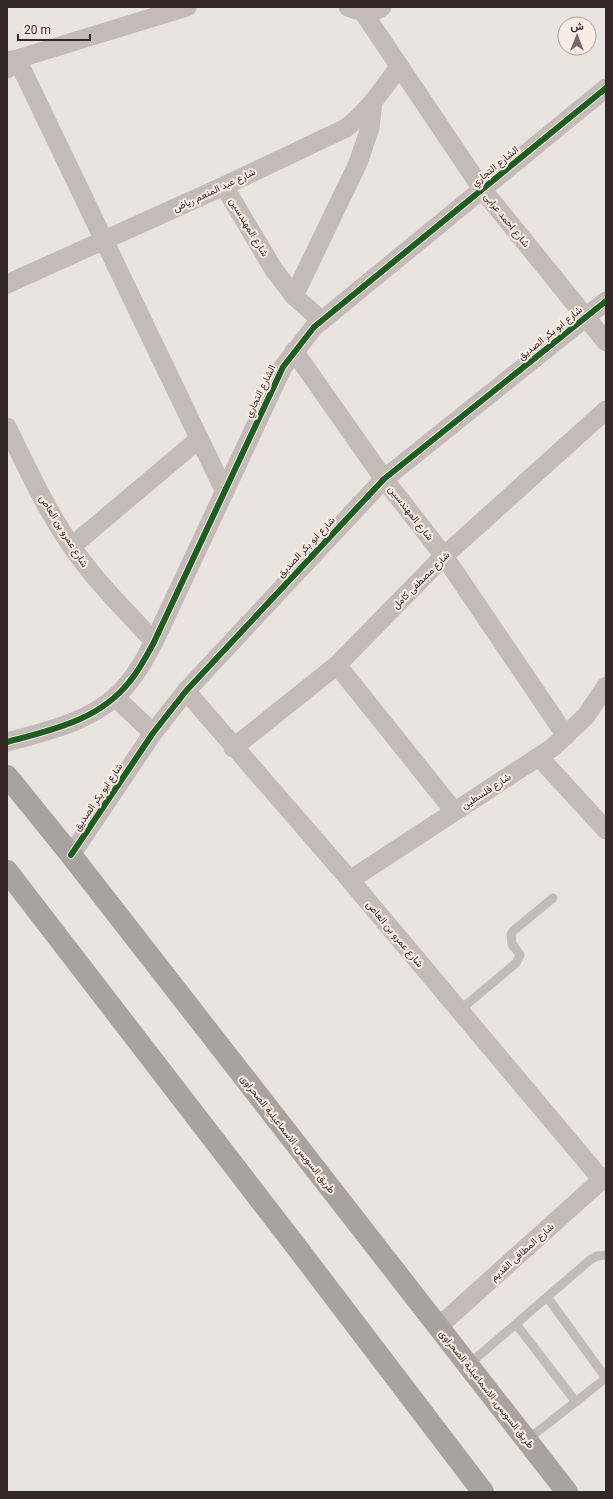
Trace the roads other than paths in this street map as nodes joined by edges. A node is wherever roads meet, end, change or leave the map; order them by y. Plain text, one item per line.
1 (187, 7) edge
2 (382, 7) edge
3 (355, 9) edge
4 (10, 63) edge
5 (400, 67) junction
6 (606, 88) edge
7 (373, 102) junction
8 (224, 186) junction
9 (482, 189) junction
10 (103, 240) junction
11 (7, 284) edge
12 (294, 296) junction
13 (606, 301) edge
14 (586, 317) junction
15 (322, 321) junction
16 (606, 342) edge
17 (294, 351) junction
18 (606, 410) edge
19 (7, 427) edge
20 (199, 439) junction
21 (384, 478) junction
22 (224, 490) junction
23 (72, 546) junction
24 (444, 556) junction
25 (154, 642) junction
26 (336, 665) junction
27 (606, 686) edge
28 (186, 692) junction
29 (116, 697) junction
30 (153, 733) junction
31 (566, 736) junction
32 (7, 742) edge
33 (233, 748) junction
34 (538, 757) junction
35 (7, 776) edge
36 (454, 811) junction
37 (606, 830) edge
38 (71, 855) junction
39 (7, 871) edge
40 (350, 880) junction
41 (553, 898) dead end
42 (460, 1010) junction
43 (604, 1178) edge
44 (606, 1255) edge
45 (547, 1297) junction
46 (516, 1324) junction
47 (438, 1327) junction
48 (468, 1365) junction
49 (606, 1378) edge
50 (576, 1402) junction
51 (527, 1440) junction
52 (483, 1492) edge
53 (567, 1492) edge

1 - 4 street
2 - 3 street
3 - 5 street, شارع احمد عرابى
4 - 10 street
5 - 7 street, شارع عبد المنعم رياض
5 - 9 street, شارع احمد عرابى
6 - 9 street, الشارع التجاري
7 - 8 street, شارع عبد المنعم رياض
7 - 12 street
8 - 10 street, شارع عبد المنعم رياض
8 - 12 street, شارع المهندسين
9 - 14 street, شارع احمد عرابى
9 - 15 street, الشارع التجاري
10 - 11 street, شارع عبد المنعم رياض
10 - 20 street
12 - 15 street, شارع المهندسين
13 - 14 street, شارع ابو بكر الصديق
14 - 16 street, شارع احمد عرابى
14 - 21 street, شارع ابو بكر الصديق
15 - 17 street, الشارع التجاري
17 - 21 street, شارع المهندسين
17 - 22 street, الشارع التجاري
18 - 24 street, شارع مصطفى كامل
19 - 23 street, شارع عمرو بن العاص
20 - 22 street
20 - 23 street
21 - 24 street, شارع المهندسين
21 - 28 street, شارع ابو بكر الصديق
22 - 25 street, الشارع التجاري
23 - 25 street, شارع عمرو بن العاص
24 - 26 street, شارع مصطفى كامل
24 - 31 street, شارع المهندسين
25 - 29 street, الشارع التجاري
26 - 33 street, شارع مصطفى كامل
26 - 36 street
27 - 31 street, شارع فلسطين
28 - 30 street, شارع ابو بكر الصديق
28 - 33 street, شارع عمرو بن العاص
29 - 30 street
29 - 32 street, الشارع التجاري
30 - 38 street, شارع ابو بكر الصديق
31 - 34 street, شارع فلسطين
33 - 40 street, شارع عمرو بن العاص
34 - 36 street, شارع فلسطين
34 - 37 street
35 - 38 highway, طريق السويس, الاسماعيلية الصحراوى
36 - 40 street, شارع فلسطين
38 - 47 highway, طريق السويس, الاسماعيلية الصحراوى
39 - 52 highway
40 - 42 street, شارع عمرو بن العاص
41 - 42 lane
42 - 43 street, شارع عمرو بن العاص
43 - 47 street, شارع المطافى القديم
44 - 45 lane
45 - 46 lane
45 - 49 lane
46 - 48 lane
46 - 50 lane
47 - 48 highway, طريق السويس, الاسماعيلية الصحراوى
48 - 51 highway, طريق السويس, الاسماعيلية الصحراوى
49 - 50 lane
50 - 51 lane
51 - 53 highway, طريق السويس, الاسماعيلية الصحراوى

